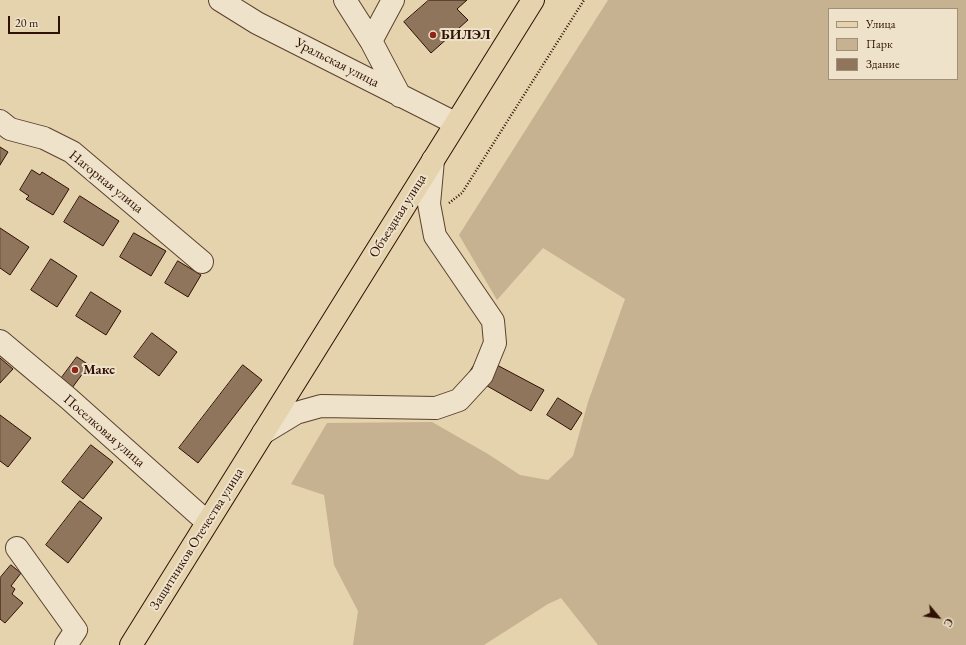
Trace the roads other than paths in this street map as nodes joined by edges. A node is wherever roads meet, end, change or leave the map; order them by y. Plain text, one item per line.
1 (220, 0) edge
2 (345, 0) edge
3 (392, 0) edge
4 (533, 0) edge
5 (371, 40) junction
6 (400, 96) junction
7 (0, 121) edge
8 (455, 123) junction
9 (433, 160) junction
10 (202, 262) dead end
11 (0, 341) edge
12 (263, 433) junction
13 (207, 522) junction
14 (17, 548) dead end
15 (66, 645) edge
16 (130, 645) edge

1 - 6 street, Уральская улица
2 - 5 street
3 - 5 street
4 - 8 main road, Объездная улица
5 - 6 street
6 - 8 street, Уральская улица
7 - 10 street, Нагорная улица
8 - 9 main road, Объездная улица
9 - 12 main road, Объездная улица
9 - 12 street
11 - 13 street, Поселковая улица
12 - 13 main road, Защитников Отечества улица
13 - 16 main road, Защитников Отечества улица
14 - 15 street

